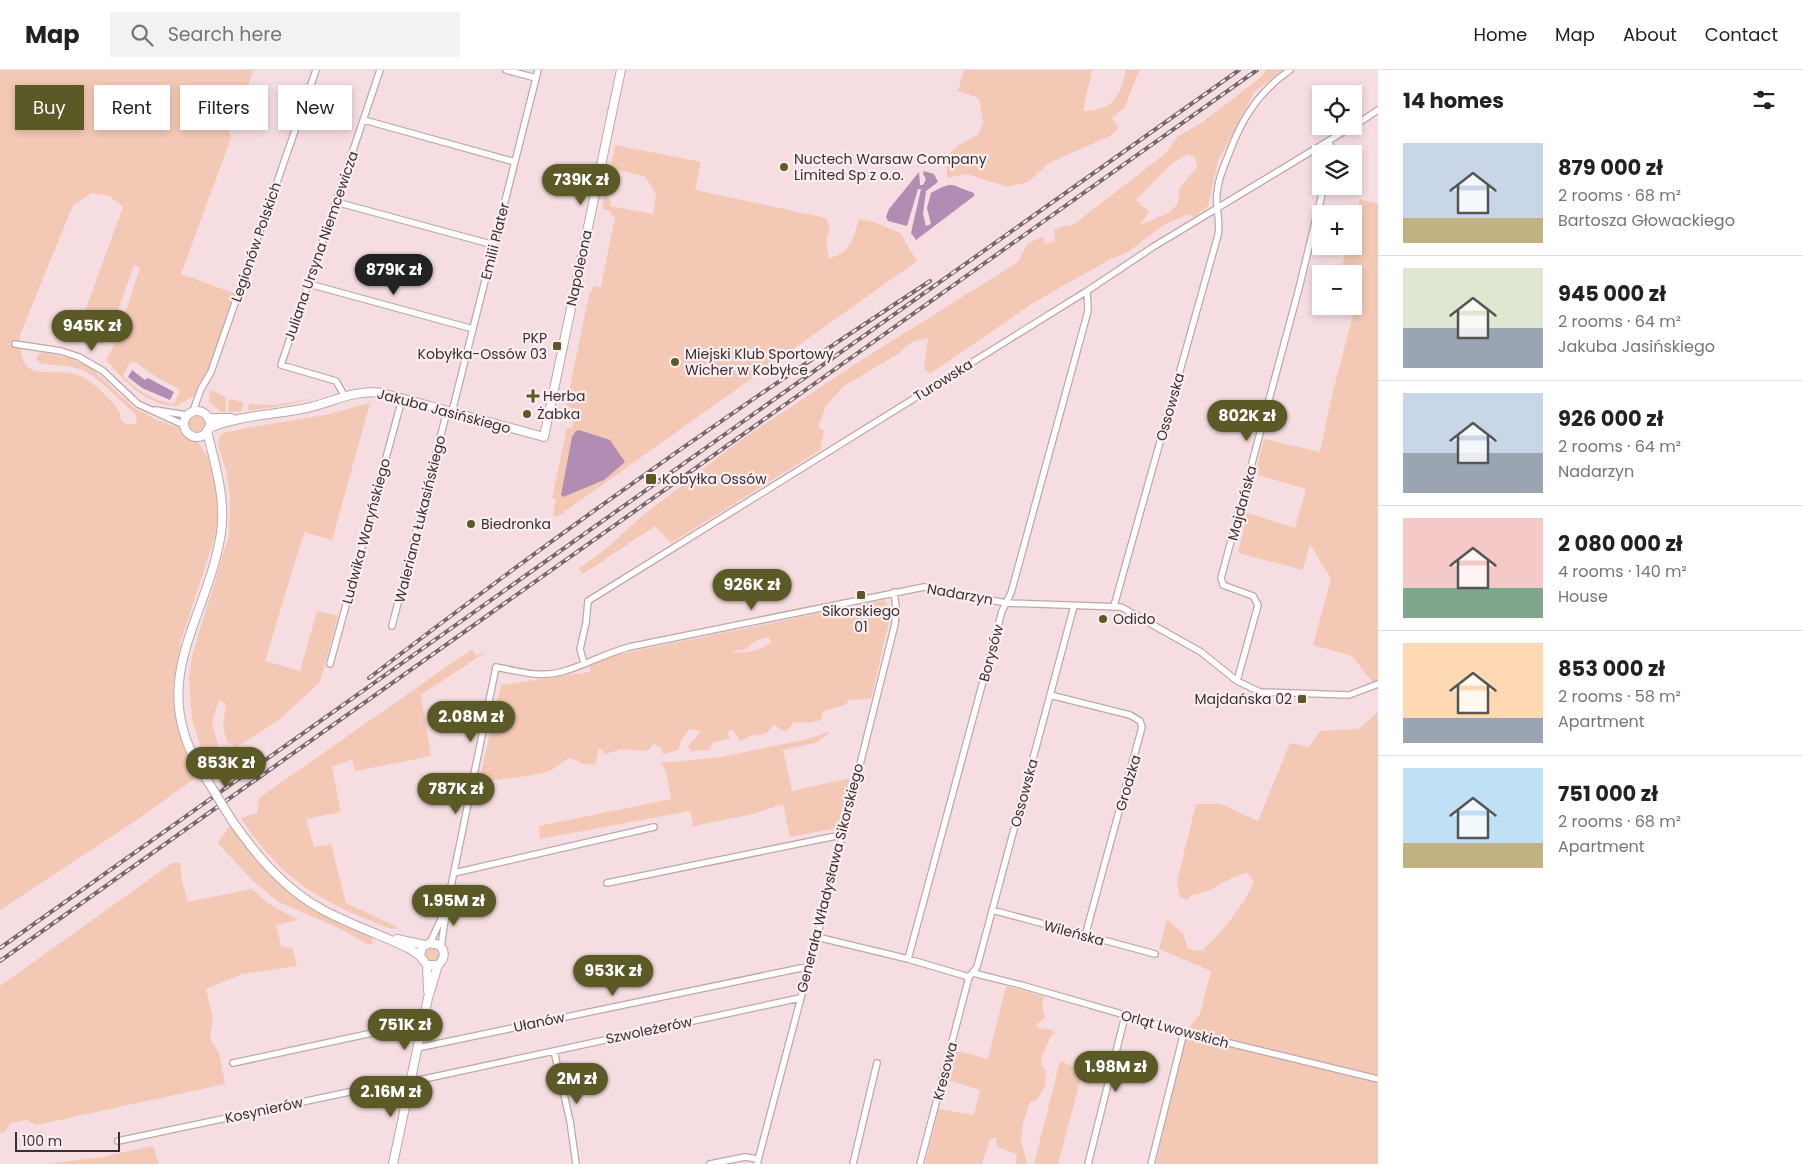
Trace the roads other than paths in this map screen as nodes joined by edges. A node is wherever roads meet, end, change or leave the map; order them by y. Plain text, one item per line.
1 (316, 70) edge
2 (380, 70) edge
3 (506, 70) edge
4 (538, 70) edge
5 (621, 70) edge
6 (1290, 70) edge
7 (536, 78) junction
8 (1378, 110) edge
9 (364, 120) junction
10 (1362, 120) edge
11 (1339, 135) edge
12 (1328, 142) junction
13 (1330, 145) edge
14 (515, 162) junction
15 (1322, 195) edge
16 (336, 202) junction
17 (1218, 208) junction
18 (494, 245) junction
19 (309, 284) junction
20 (1087, 291) junction
21 (473, 329) junction
22 (14, 344) dead end
23 (345, 397) junction
24 (402, 399) junction
25 (148, 409) junction
26 (450, 412) junction
27 (190, 413) junction
28 (208, 418) junction
29 (240, 418) junction
30 (184, 425) junction
31 (208, 430) junction
32 (199, 437) junction
33 (544, 437) joint
34 (214, 460) junction
35 (894, 592) junction
36 (1006, 602) junction
37 (1074, 606) junction
38 (1114, 606) junction
39 (392, 626) dead end
40 (584, 663) junction
41 (330, 664) dead end
42 (1237, 681) junction
43 (1378, 684) edge
44 (1050, 695) junction
45 (654, 827) dead end
46 (841, 835) junction
47 (454, 873) junction
48 (607, 883) dead end
49 (447, 906) junction
50 (992, 910) junction
51 (381, 934) junction
52 (1085, 936) junction
53 (817, 937) junction
54 (427, 944) junction
55 (441, 947) junction
56 (1155, 954) dead end
57 (420, 956) junction
58 (908, 959) junction
59 (438, 965) junction
60 (426, 966) junction
61 (808, 969) junction
62 (971, 975) junction
63 (428, 998) junction
64 (800, 998) junction
65 (1125, 1016) junction
66 (422, 1025) junction
67 (1184, 1032) junction
68 (417, 1048) junction
69 (554, 1051) junction
70 (233, 1063) dead end
71 (877, 1063) dead end
72 (1378, 1079) edge
73 (410, 1082) junction
74 (118, 1141) dead end
75 (758, 1162) edge
76 (393, 1164) edge
77 (576, 1164) edge
78 (710, 1164) edge
79 (853, 1164) edge
80 (920, 1164) edge
81 (1088, 1164) edge
82 (1151, 1164) edge

1 - 27 street, Legionów Polskich
2 - 9 street, Juliana Ursyna Niemcewicza
3 - 7 street
4 - 7 street, Emilii Plater
5 - 33 street, Napoleona
6 - 17 street, Ossowska
7 - 14 street, Emilii Plater
8 - 10 street, Turowska
9 - 14 street
9 - 16 street, Juliana Ursyna Niemcewicza
11 - 12 street, Turowska
12 - 13 street
12 - 17 street, Turowska
14 - 18 street, Emilii Plater
15 - 42 street, Majdańska
16 - 18 street
16 - 19 street, Juliana Ursyna Niemcewicza
17 - 20 street, Turowska
17 - 38 street, Ossowska
18 - 21 street, Emilii Plater
19 - 21 street
19 - 23 street, Juliana Ursyna Niemcewicza
20 - 36 street, Borysów
20 - 40 street, Turowska
21 - 26 street, Emilii Plater
22 - 25 street
23 - 24 street, Jakuba Jasińskiego
23 - 29 street, Jakuba Jasińskiego
24 - 26 street, Jakuba Jasińskiego
24 - 41 street, Ludwika Waryńskiego
25 - 27 street
25 - 30 street
26 - 33 street, Jakuba Jasińskiego
26 - 39 street, Waleriana Łukasińskiego
27 - 28 street
27 - 30 street
28 - 29 street, Jakuba Jasińskiego
28 - 31 street
29 - 31 street, Jakuba Jasińskiego
30 - 32 street
31 - 32 street
31 - 34 street
32 - 34 street
34 - 51 street, bridge
35 - 36 street, Nadarzyn
35 - 40 street, Nadarzyn
35 - 46 street, Generała Władysława Sikorskiego
36 - 37 street, Nadarzyn
36 - 58 street, Borysów
37 - 38 street, Nadarzyn
37 - 44 street, Ossowska
38 - 42 street, Nadarzyn
40 - 47 street, Nadarzyn
42 - 43 street, Nadarzyn
44 - 50 street, Ossowska
44 - 52 street, Grodzka
45 - 47 street
46 - 48 street
46 - 53 street, Generała Władysława Sikorskiego
47 - 49 street
49 - 54 street
49 - 55 street
50 - 52 street, Wileńska
50 - 62 street, Ossowska
51 - 54 street
51 - 57 street
52 - 56 street, Wileńska
53 - 58 street, Orląt Lwowskich
53 - 61 street, Generała Władysława Sikorskiego
54 - 55 street
54 - 57 street
55 - 59 street
57 - 60 street
58 - 62 street, Orląt Lwowskich
59 - 60 street
59 - 63 street
60 - 63 street
61 - 64 street, Generała Władysława Sikorskiego
61 - 68 street, Ułanów
62 - 65 street, Orląt Lwowskich
62 - 80 street, Kresowa
63 - 66 street
64 - 69 street, Szwoleżerów
64 - 75 street, Generała Władysława Sikorskiego
65 - 67 street, Orląt Lwowskich
65 - 81 street
66 - 68 street
66 - 70 street
67 - 72 street, Orląt Lwowskich
67 - 82 street
68 - 73 street
69 - 73 street, Szwoleżerów
69 - 77 street
71 - 79 street
73 - 74 street, Kosynierów
73 - 76 street
75 - 78 street

